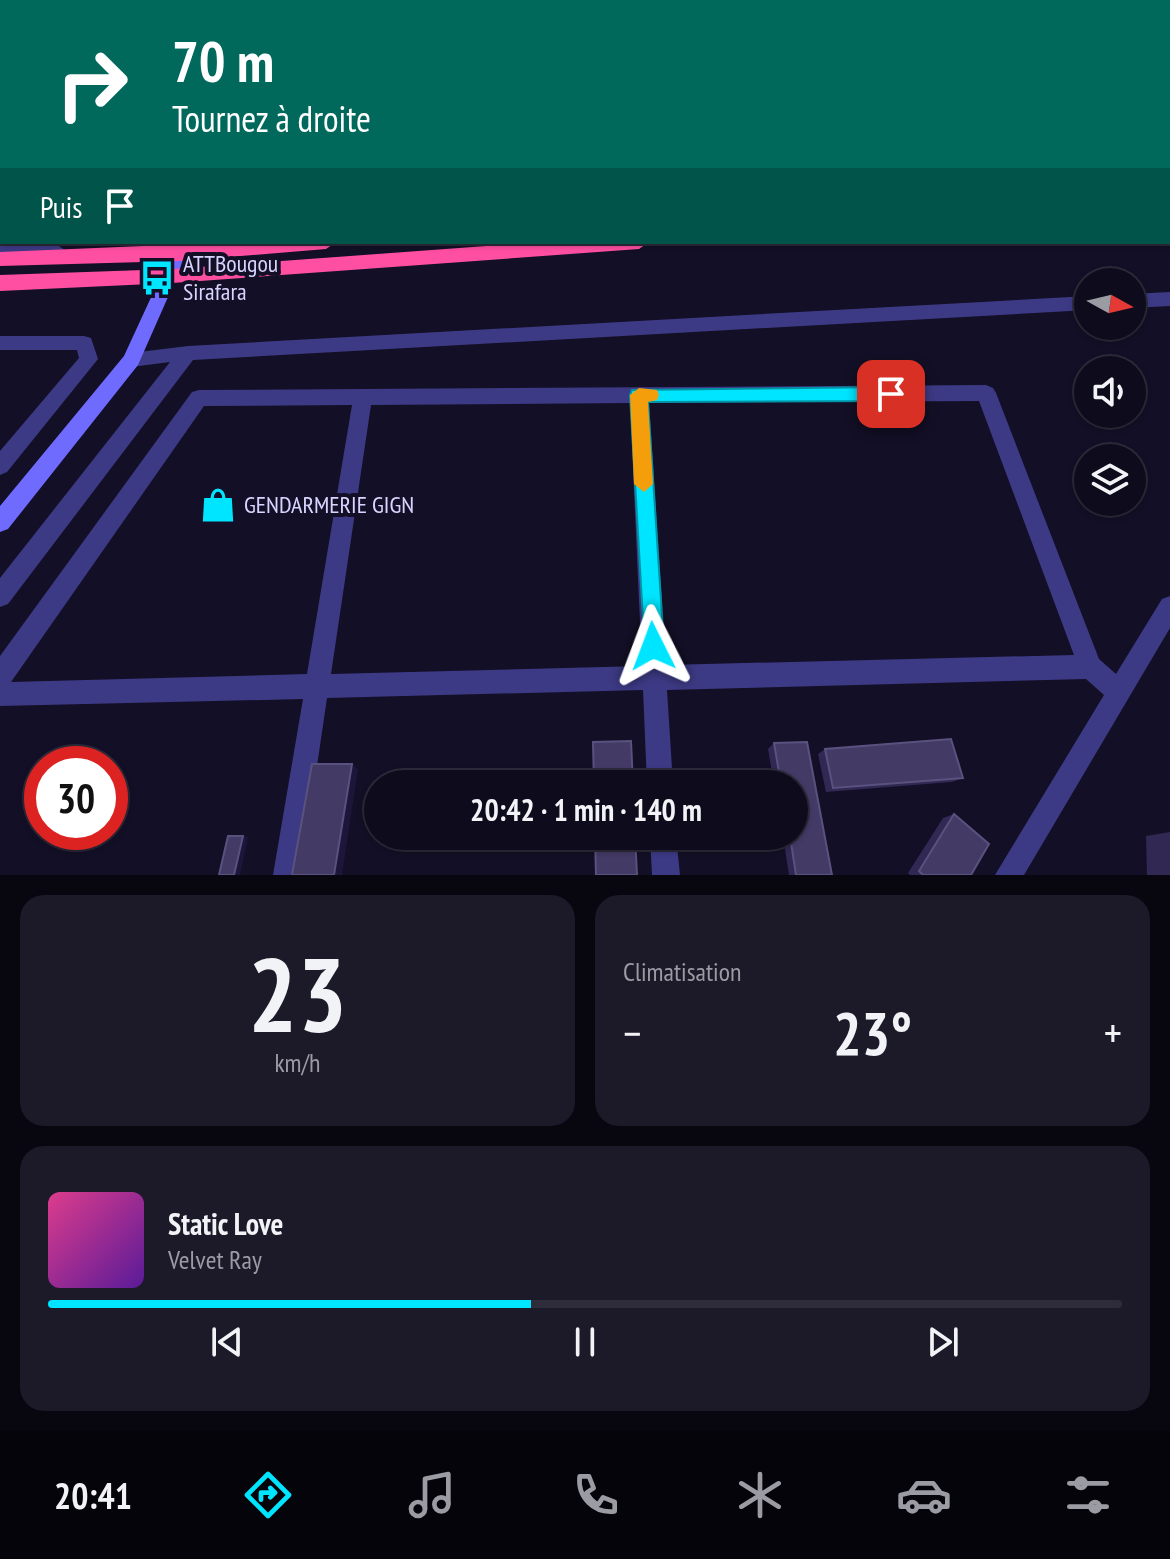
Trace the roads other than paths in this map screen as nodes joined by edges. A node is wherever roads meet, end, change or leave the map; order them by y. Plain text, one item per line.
1 (302, 244) edge
2 (612, 244) edge
3 (0, 251) edge
4 (112, 254) junction
5 (179, 254) junction
6 (0, 259) edge
7 (172, 276) junction
8 (48, 282) junction
9 (0, 283) edge
10 (0, 290) edge
11 (1170, 299) edge
12 (1146, 300) edge
13 (1074, 304) edge
14 (0, 343) edge
15 (188, 353) junction
16 (131, 360) junction
17 (639, 395) junction
18 (363, 397) junction
19 (0, 466) edge
20 (0, 522) edge
21 (0, 596) edge
22 (1170, 607) edge
23 (1090, 667) junction
24 (0, 676) edge
25 (654, 678) junction
26 (318, 686) junction
27 (1119, 692) junction
28 (0, 694) edge
29 (659, 770) edge
30 (664, 850) edge
31 (287, 875) edge
32 (666, 875) edge
33 (1009, 875) edge

1 - 5 highway
2 - 7 highway
3 - 4 lane
4 - 5 highway
4 - 6 highway
5 - 7 street
7 - 8 highway
7 - 16 street
8 - 9 highway
8 - 10 lane
11 - 12 street
13 - 15 street
14 - 19 street
15 - 16 street
15 - 21 street
16 - 20 street
17 - 18 street
17 - 23 street
17 - 25 street
18 - 24 street
18 - 26 street
22 - 27 street
23 - 25 street
23 - 27 street
25 - 26 street
25 - 29 street
26 - 28 street
26 - 31 street
27 - 33 street
30 - 32 street

